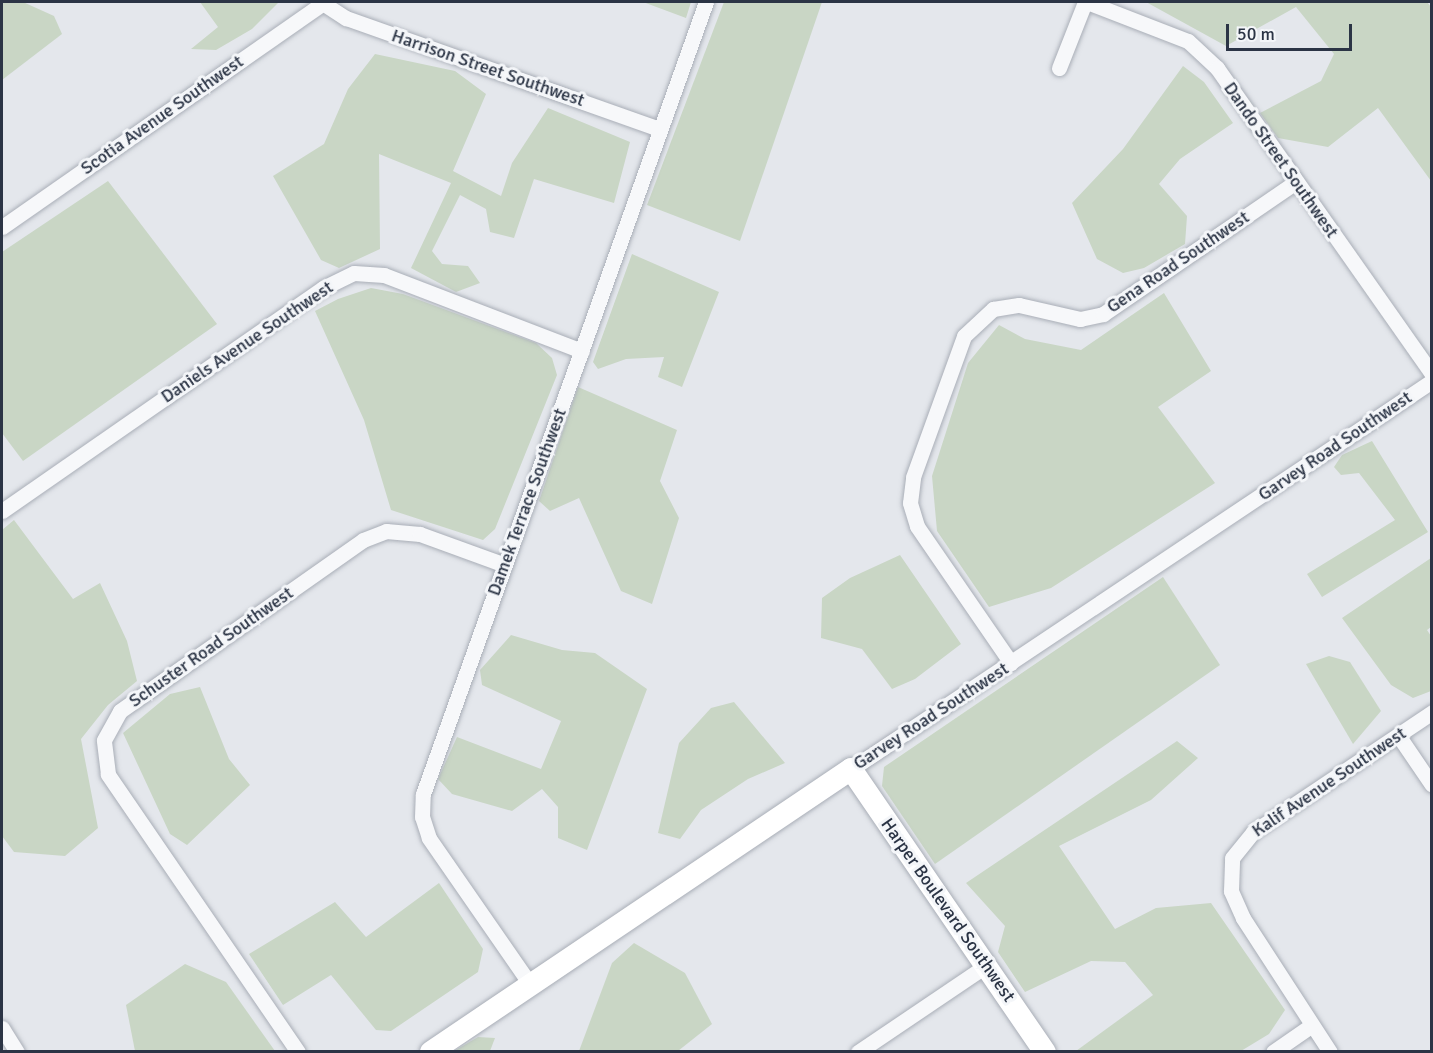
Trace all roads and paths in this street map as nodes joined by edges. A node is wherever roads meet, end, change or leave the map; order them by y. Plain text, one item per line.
1 (322, 2) edge
2 (706, 2) edge
3 (1086, 2) edge
4 (1059, 68) dead end
5 (659, 129) junction
6 (1296, 182) junction
7 (2, 227) edge
8 (582, 351) junction
9 (1431, 374) edge
10 (1431, 381) edge
11 (2, 511) edge
12 (505, 565) junction
13 (1011, 663) junction
14 (1431, 712) edge
15 (1398, 735) junction
16 (851, 769) junction
17 (1431, 785) edge
18 (987, 965) junction
19 (530, 984) junction
20 (1312, 1025) junction
21 (2, 1028) edge
22 (17, 1052) edge
23 (298, 1052) edge
24 (431, 1052) edge
25 (858, 1052) edge
26 (1045, 1052) edge
27 (1273, 1052) edge
28 (1330, 1052) edge

1 - 5 street, Harrison Street Southwest
1 - 7 street, Scotia Avenue Southwest
2 - 5 street, Damek Terrace Southwest
3 - 4 street
3 - 6 street, Dando Street Southwest
5 - 8 street, Damek Terrace Southwest
6 - 9 street, Dando Street Southwest
6 - 13 street, Gena Road Southwest
8 - 11 street, Daniels Avenue Southwest
8 - 12 street, Damek Terrace Southwest
10 - 13 street, Garvey Road Southwest
12 - 19 street, Damek Terrace Southwest
12 - 23 street, Schuster Road Southwest
13 - 16 street, Garvey Road Southwest
14 - 15 street, Kalif Avenue Southwest
15 - 17 street
15 - 20 street, Kalif Avenue Southwest
16 - 18 street, Harper Boulevard Southwest
16 - 19 street, Garvey Road Southwest
18 - 25 street
18 - 26 street, Harper Boulevard Southwest
19 - 24 street, Garvey Road Southwest
20 - 27 street
20 - 28 street
21 - 22 street

